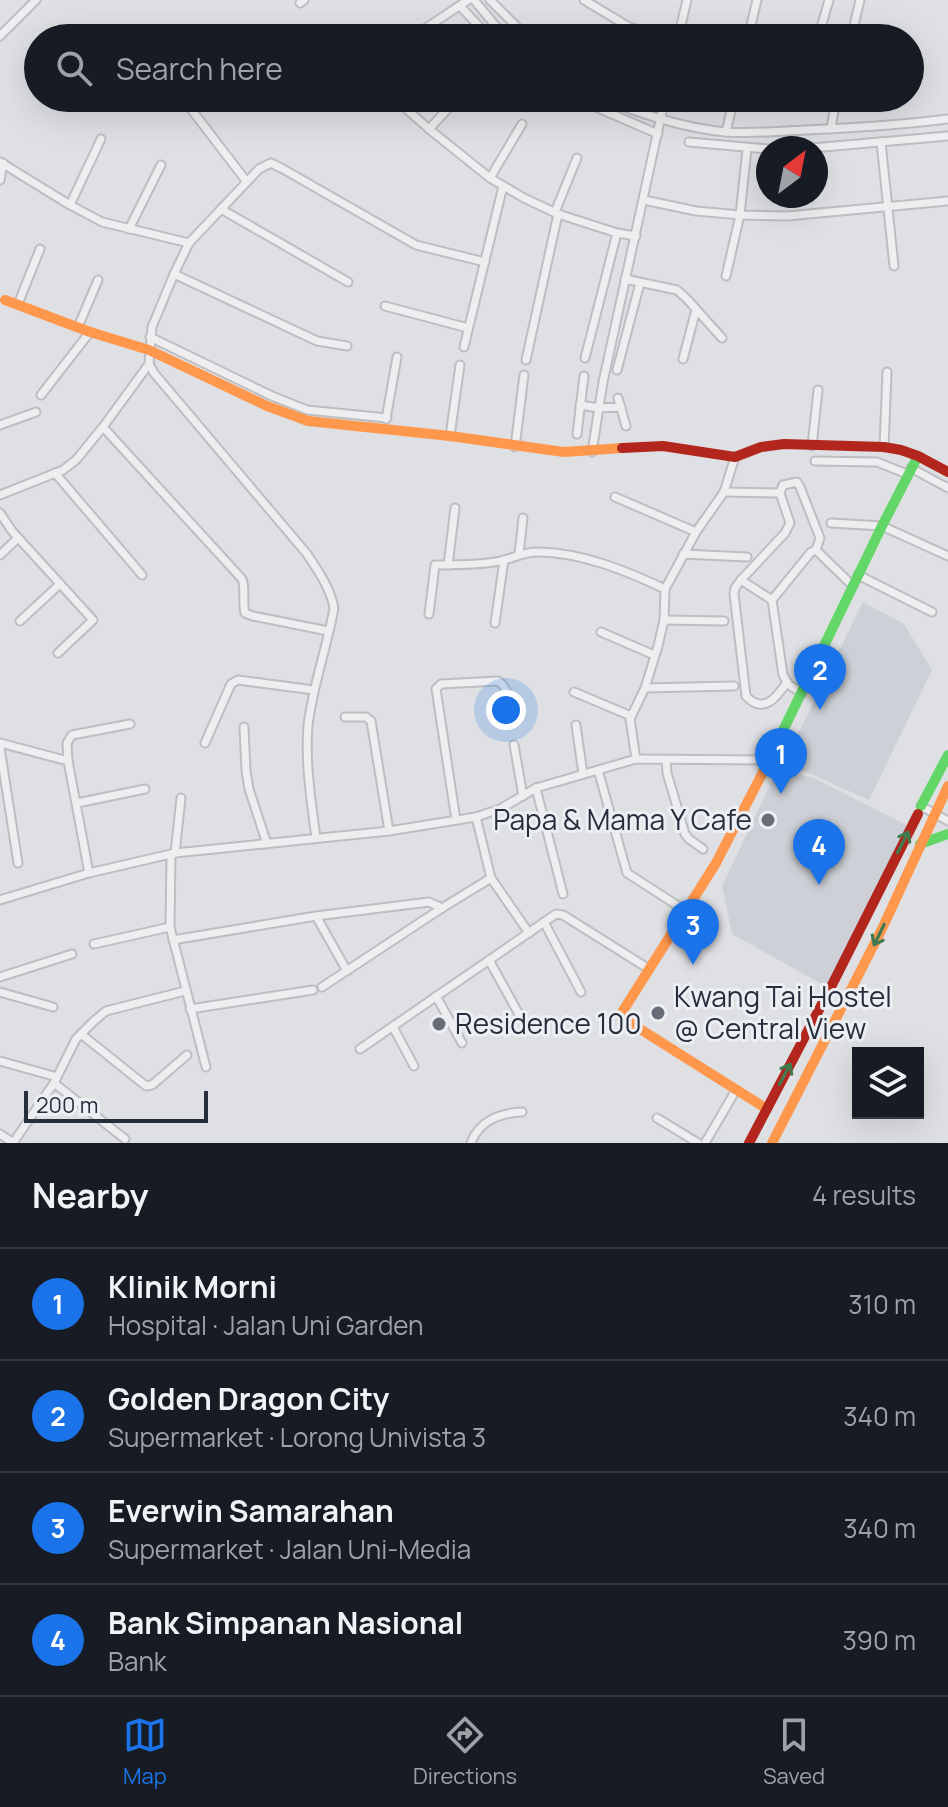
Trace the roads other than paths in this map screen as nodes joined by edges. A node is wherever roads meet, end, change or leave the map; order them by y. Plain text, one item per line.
1 (36, 0) edge
2 (471, 0) edge
3 (490, 0) edge
4 (584, 0) edge
5 (687, 0) edge
6 (757, 0) edge
7 (829, 0) edge
8 (860, 0) edge
9 (460, 6) junction
10 (432, 24) edge
11 (477, 24) edge
12 (493, 24) edge
13 (514, 24) edge
14 (624, 24) edge
15 (681, 24) edge
16 (751, 24) edge
17 (822, 24) edge
18 (854, 24) edge
19 (0, 36) edge
20 (193, 112) edge
21 (410, 112) edge
22 (445, 112) edge
23 (607, 112) edge
24 (640, 112) edge
25 (662, 112) edge
26 (731, 112) edge
27 (834, 112) edge
28 (660, 119) junction
29 (948, 119) edge
30 (522, 124) dead end
31 (429, 129) junction
32 (831, 129) junction
33 (726, 132) junction
34 (658, 134) junction
35 (948, 136) edge
36 (101, 139) dead end
37 (689, 142) dead end
38 (881, 142) junction
39 (828, 147) edge
40 (747, 149) junction
41 (756, 149) edge
42 (577, 158) dead end
43 (1, 162) edge
44 (161, 165) dead end
45 (490, 178) junction
46 (0, 180) edge
47 (247, 182) junction
48 (503, 186) junction
49 (644, 200) junction
50 (948, 201) edge
51 (70, 205) junction
52 (889, 205) junction
53 (221, 209) junction
54 (557, 213) junction
55 (740, 215) junction
56 (129, 229) junction
57 (617, 233) junction
58 (636, 236) junction
59 (189, 243) junction
60 (40, 249) dead end
61 (485, 262) junction
62 (894, 266) dead end
63 (174, 274) junction
64 (726, 276) dead end
65 (625, 279) junction
66 (98, 280) dead end
67 (348, 282) dead end
68 (640, 283) junction
69 (5, 300) dead end
70 (18, 304) junction
71 (385, 306) dead end
72 (696, 310) junction
73 (78, 327) junction
74 (468, 328) junction
75 (90, 332) junction
76 (150, 337) junction
77 (722, 338) dead end
78 (347, 346) dead end
79 (464, 347) dead end
80 (149, 350) junction
81 (397, 357) dead end
82 (585, 358) dead end
83 (683, 359) dead end
84 (526, 360) dead end
85 (149, 364) junction
86 (460, 365) dead end
87 (617, 370) dead end
88 (887, 372) dead end
89 (524, 375) dead end
90 (584, 376) dead end
91 (818, 390) dead end
92 (41, 395) dead end
93 (618, 398) dead end
94 (270, 401) junction
95 (580, 405) junction
96 (621, 407) junction
97 (599, 408) junction
98 (36, 412) dead end
99 (386, 424) junction
100 (0, 425) edge
101 (626, 426) dead end
102 (103, 427) junction
103 (577, 434) dead end
104 (450, 436) junction
105 (812, 446) junction
106 (515, 447) junction
107 (884, 447) junction
108 (592, 452) junction
109 (918, 456) junction
110 (735, 457) junction
111 (815, 461) dead end
112 (909, 471) junction
113 (948, 472) edge
114 (55, 473) junction
115 (948, 488) edge
116 (724, 492) junction
117 (780, 493) junction
118 (0, 495) edge
119 (615, 497) dead end
120 (455, 508) dead end
121 (0, 513) edge
122 (523, 518) dead end
123 (831, 523) dead end
124 (882, 526) junction
125 (696, 532) junction
126 (18, 538) junction
127 (816, 550) junction
128 (519, 554) junction
129 (683, 554) junction
130 (0, 555) edge
131 (948, 556) edge
132 (747, 557) dead end
133 (504, 560) junction
134 (448, 565) junction
135 (142, 575) dead end
136 (858, 575) junction
137 (741, 580) junction
138 (60, 584) junction
139 (853, 586) junction
140 (665, 589) junction
141 (772, 600) junction
142 (932, 612) dead end
143 (429, 614) dead end
144 (664, 620) junction
145 (20, 621) dead end
146 (724, 621) dead end
147 (495, 623) dead end
148 (328, 631) junction
149 (601, 632) dead end
150 (58, 653) dead end
151 (654, 655) junction
152 (787, 682) junction
153 (734, 686) dead end
154 (645, 688) junction
155 (314, 690) junction
156 (574, 692) dead end
157 (802, 693) junction
158 (631, 716) junction
159 (345, 717) dead end
160 (510, 717) dead end
161 (130, 724) dead end
162 (576, 725) dead end
163 (244, 727) dead end
164 (205, 743) dead end
165 (0, 745) edge
166 (514, 745) dead end
167 (948, 755) edge
168 (636, 759) junction
169 (666, 760) junction
170 (769, 760) junction
171 (68, 761) junction
172 (598, 770) junction
173 (583, 774) junction
174 (948, 786) edge
175 (536, 788) junction
176 (6, 789) junction
177 (145, 789) dead end
178 (929, 792) junction
179 (0, 796) edge
180 (523, 796) junction
181 (181, 798) dead end
182 (945, 801) edge
183 (77, 803) junction
184 (919, 810) junction
185 (935, 813) junction
186 (476, 817) junction
187 (456, 820) junction
188 (948, 821) edge
189 (389, 831) junction
190 (948, 834) edge
191 (316, 838) junction
192 (267, 844) junction
193 (920, 844) junction
194 (703, 849) dead end
195 (173, 854) junction
196 (18, 863) dead end
197 (89, 873) junction
198 (491, 878) junction
199 (563, 894) dead end
200 (0, 900) edge
201 (442, 908) junction
202 (686, 911) junction
203 (316, 916) junction
204 (544, 922) junction
205 (170, 927) junction
206 (529, 933) junction
207 (173, 940) junction
208 (94, 944) dead end
209 (72, 954) dead end
210 (489, 960) junction
211 (649, 969) junction
212 (347, 971) junction
213 (0, 977) edge
214 (322, 987) dead end
215 (313, 990) dead end
216 (185, 991) junction
217 (0, 992) edge
218 (581, 992) dead end
219 (436, 996) junction
220 (53, 1007) dead end
221 (190, 1009) junction
222 (521, 1018) dead end
223 (393, 1027) junction
224 (81, 1034) junction
225 (462, 1043) dead end
226 (360, 1049) dead end
227 (187, 1055) dead end
228 (0, 1061) edge
229 (414, 1066) dead end
230 (206, 1067) dead end
231 (55, 1080) junction
232 (736, 1090) junction
233 (767, 1109) junction
234 (522, 1112) dead end
235 (657, 1118) dead end
236 (0, 1134) edge
237 (125, 1139) dead end
238 (13, 1143) edge
239 (471, 1143) edge
240 (698, 1143) edge
241 (705, 1143) edge
242 (749, 1143) edge
243 (772, 1143) edge

1 - 19 street
2 - 9 street
2 - 12 street
3 - 13 street
4 - 14 street
5 - 15 street
6 - 16 street
7 - 17 street
8 - 18 street
9 - 10 street
9 - 11 street
20 - 47 street
21 - 31 street
22 - 31 street
23 - 34 street
24 - 28 street
25 - 28 street
26 - 33 street
27 - 32 street
28 - 33 street
28 - 34 street
29 - 32 street
30 - 45 street
31 - 45 street
32 - 33 street
34 - 49 street
35 - 38 street
36 - 51 street
37 - 40 street
38 - 39 street
38 - 52 street
40 - 41 street
40 - 55 street
42 - 54 street
43 - 46 street
43 - 51 street
44 - 56 street
45 - 48 street
47 - 53 street
47 - 61 street
48 - 54 street
48 - 61 street
49 - 55 street
49 - 58 street
50 - 52 street
51 - 56 street
52 - 55 street
52 - 62 street
53 - 59 street
53 - 67 street
54 - 57 street
54 - 84 street
55 - 64 street
56 - 59 street
57 - 58 street
57 - 82 street
58 - 65 street
59 - 63 street
60 - 70 street
61 - 74 street
63 - 76 street
63 - 78 street
65 - 68 street
65 - 97 street
66 - 73 street
68 - 72 street
68 - 87 street
69 - 70 main road
70 - 73 main road
71 - 74 street
72 - 77 street
72 - 83 street
73 - 75 main road
74 - 79 street
75 - 80 main road
75 - 92 street
76 - 80 street
76 - 94 street
80 - 85 street
80 - 94 main road
81 - 99 street
85 - 102 street
85 - 148 street
86 - 104 street
88 - 107 street
89 - 106 street
90 - 95 street
91 - 105 street
93 - 96 street
94 - 99 main road
95 - 97 street
95 - 103 street
96 - 97 street
96 - 101 street
97 - 108 street
98 - 100 street
99 - 104 main road
102 - 114 street
102 - 148 street
104 - 106 main road
105 - 107 main road
105 - 110 main road
106 - 108 main road
107 - 109 main road
108 - 110 main road
109 - 112 main road
109 - 113 main road
110 - 116 street
111 - 112 street
112 - 115 street
112 - 124 main road
114 - 118 street
114 - 135 street
116 - 117 street
116 - 125 street
117 - 127 street
117 - 137 street
119 - 125 street
120 - 134 street
121 - 126 street
122 - 128 street
123 - 124 street
124 - 131 street
124 - 136 main road
125 - 129 street
126 - 130 street
126 - 138 street
127 - 139 street
127 - 141 street
128 - 133 street
128 - 140 street
129 - 132 street
129 - 140 street
133 - 134 street
133 - 147 street
134 - 143 street
136 - 139 main road
136 - 142 street
137 - 141 street
137 - 152 street
138 - 145 street
138 - 150 street
139 - 157 main road
140 - 144 street
141 - 152 street
144 - 146 street
144 - 151 street
148 - 155 street
149 - 151 street
151 - 154 street
152 - 157 street
153 - 154 street
154 - 158 street
155 - 164 street
155 - 191 street
156 - 158 street
157 - 170 main road
158 - 168 street
159 - 189 street
160 - 187 street
161 - 171 street
162 - 173 street
163 - 192 street
165 - 171 street
165 - 176 street
166 - 180 street
167 - 178 main road
168 - 169 street
168 - 172 street
169 - 170 street
169 - 194 street
170 - 202 main road
171 - 183 street
172 - 173 street
172 - 202 street
173 - 175 street
174 - 182 main road
175 - 180 street
175 - 199 street
176 - 179 street
176 - 196 street
177 - 183 street
178 - 182 street
178 - 184 main road
180 - 186 street
181 - 195 street
182 - 185 main road
183 - 197 street
184 - 185 street
233 -> 184 main road
185 - 188 street
185 - 193 main road
186 - 187 street
186 - 198 street
187 - 189 street
189 - 191 street
190 - 193 main road
191 - 192 street
192 - 195 street
193 -> 243 main road
195 - 197 street
195 - 205 street
197 - 200 street
198 - 201 street
198 - 206 street
201 - 203 street
201 - 212 street
202 - 211 main road
203 - 207 street
203 - 212 street
204 - 206 street
204 - 211 street
204 - 218 street
205 - 207 street
205 - 208 street
206 - 210 street
207 - 216 street
209 - 213 street
210 - 219 street
210 - 222 street
211 - 232 main road
212 - 214 street
215 - 221 street
216 - 221 street
216 - 224 street
217 - 220 street
219 - 223 street
219 - 225 street
221 - 230 street
223 - 226 street
223 - 229 street
224 - 227 street
224 - 231 street
228 - 231 street
231 - 237 street
231 - 238 street
232 - 233 main road
232 - 241 street
233 - 242 main road
234 - 239 street
235 - 240 street
236 - 238 street

